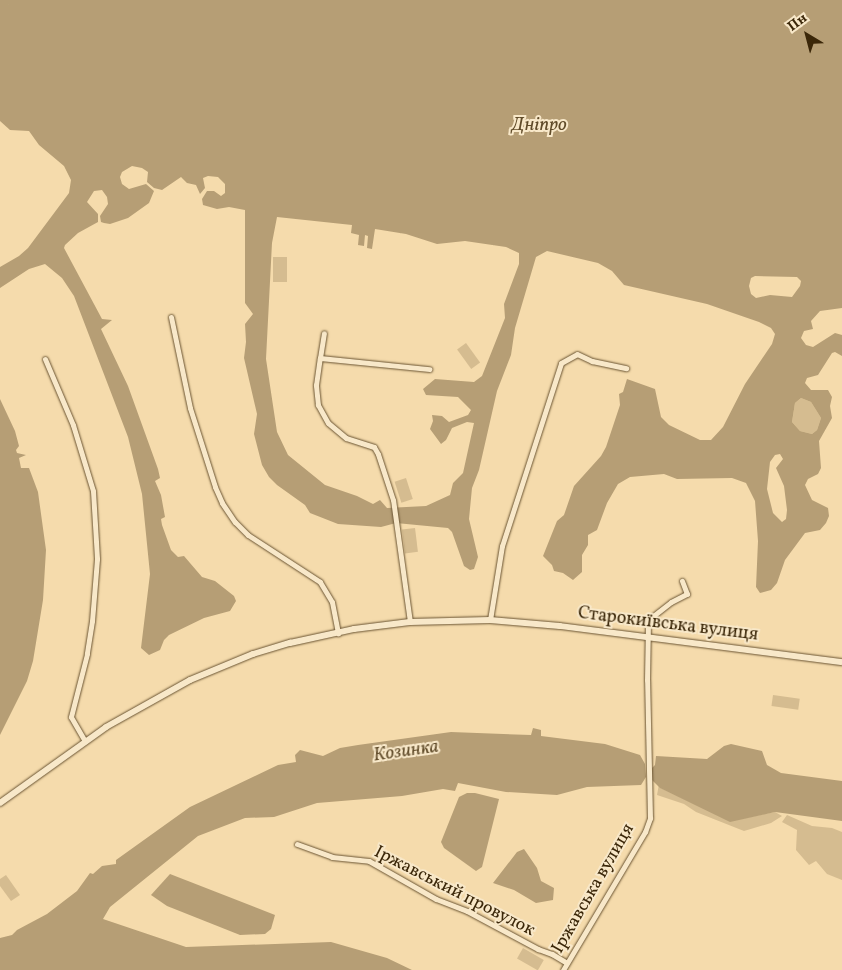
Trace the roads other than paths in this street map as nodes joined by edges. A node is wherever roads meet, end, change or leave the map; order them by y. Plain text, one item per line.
1 (171, 317) dead end
2 (324, 333) dead end
3 (320, 358) junction
4 (45, 359) dead end
5 (626, 368) dead end
6 (429, 369) dead end
7 (682, 581) dead end
8 (490, 620) junction
9 (410, 622) junction
10 (338, 633) junction
11 (647, 638) junction
12 (842, 662) edge
13 (85, 741) junction
14 (0, 803) edge
15 (297, 844) dead end
16 (568, 962) junction
17 (563, 970) edge

1 - 10 street
2 - 3 street
3 - 6 street
3 - 9 street
4 - 13 street
5 - 8 street
7 - 11 street, Іржавська вулиця
8 - 9 street, Старокиївська вулиця
8 - 11 street, Старокиївська вулиця
9 - 10 street, Старокиївська вулиця
10 - 13 street, Старокиївська вулиця
11 - 12 street, Старокиївська вулиця
11 - 16 street, Іржавська вулиця
13 - 14 street, Старокиївська вулиця
15 - 16 street, Іржавський провулок
16 - 17 street, Іржавська вулиця

